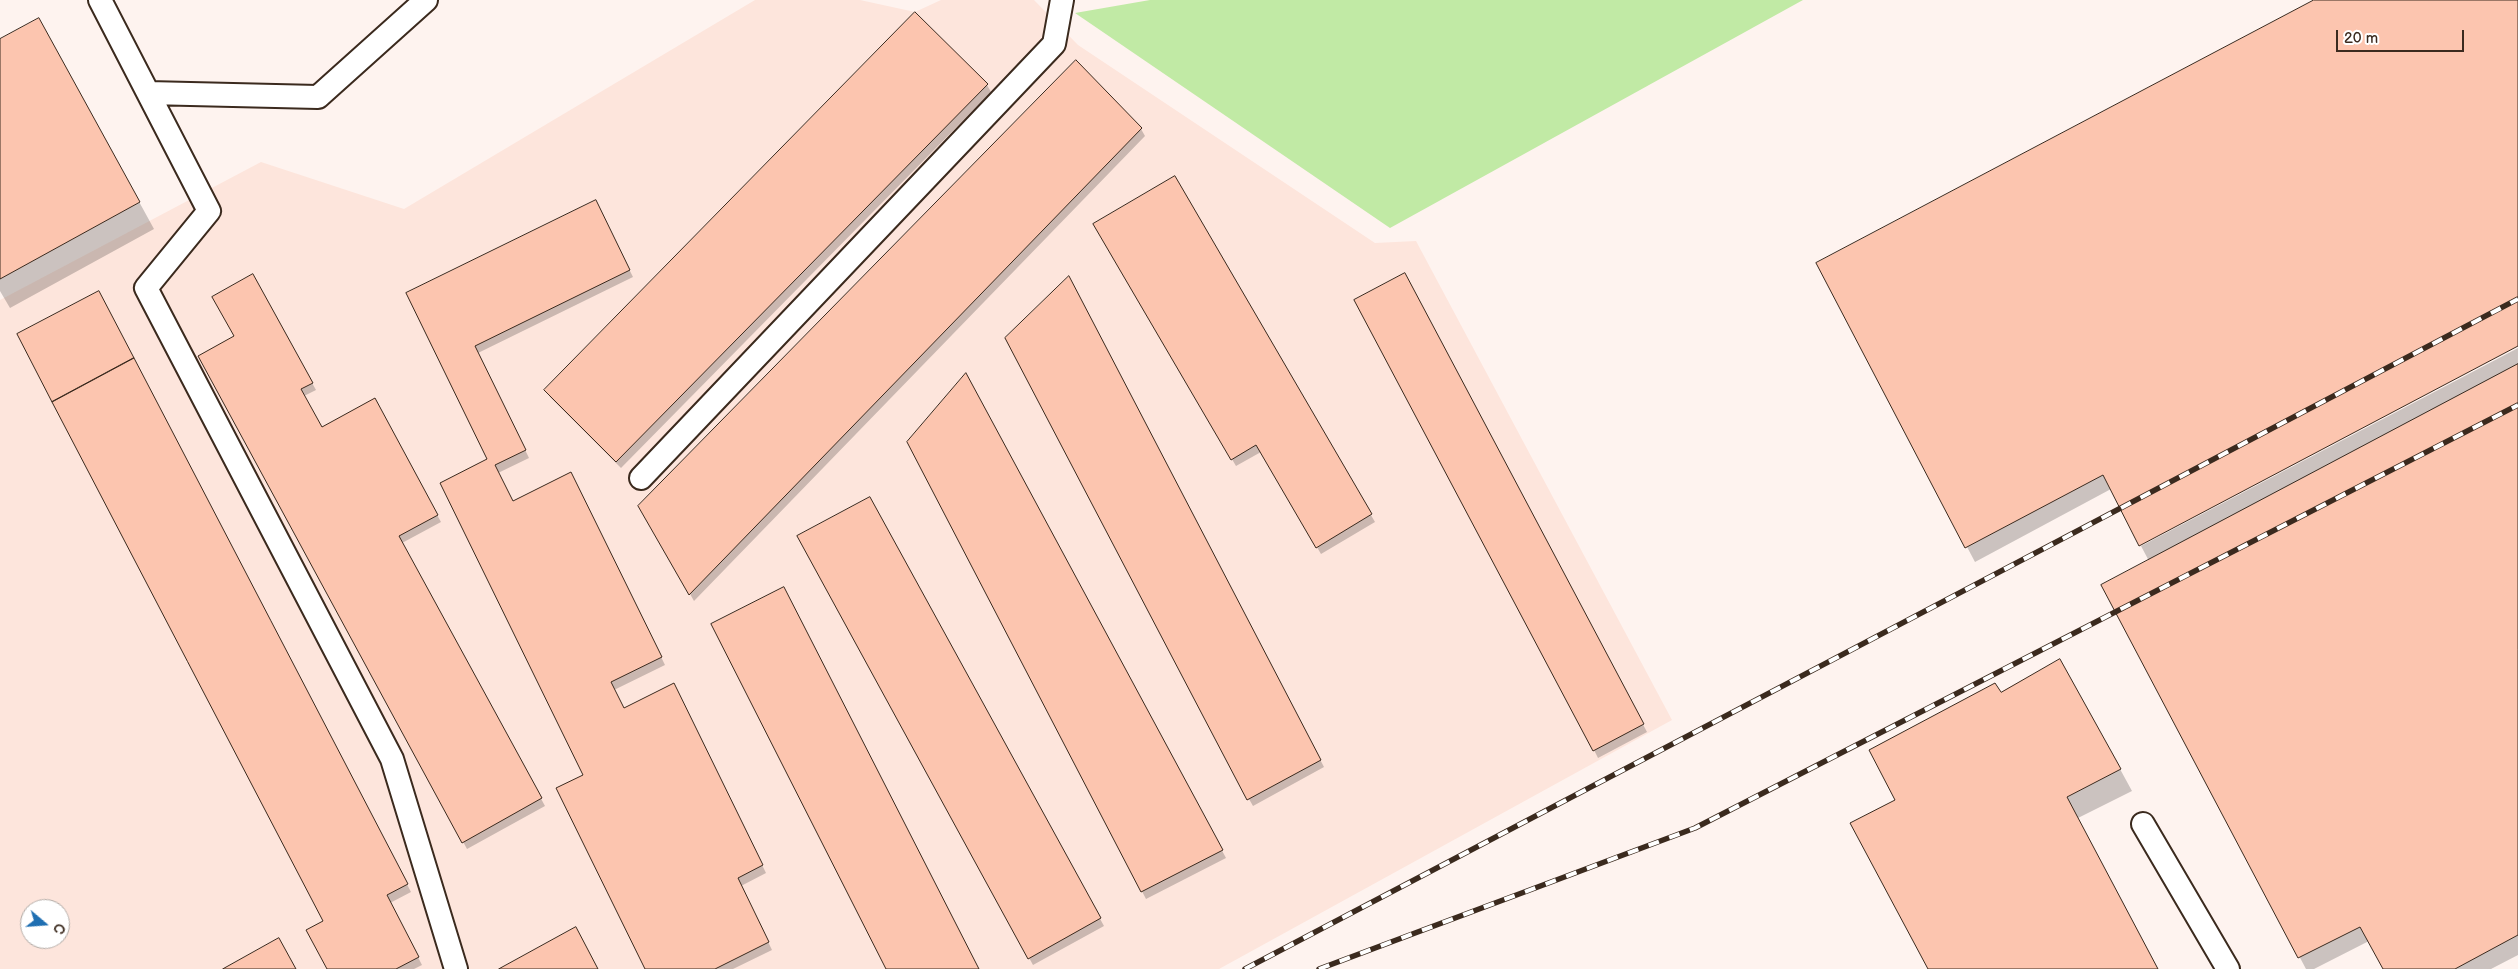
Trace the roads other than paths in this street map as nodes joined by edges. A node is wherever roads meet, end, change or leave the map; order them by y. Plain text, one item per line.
1 (100, 0) edge
2 (426, 0) edge
3 (1062, 0) edge
4 (148, 93) junction
5 (641, 478) dead end
6 (2143, 824) dead end
7 (456, 969) edge
8 (2228, 969) edge

1 - 4 lane
2 - 4 lane
3 - 5 lane
4 - 7 lane
6 - 8 lane

